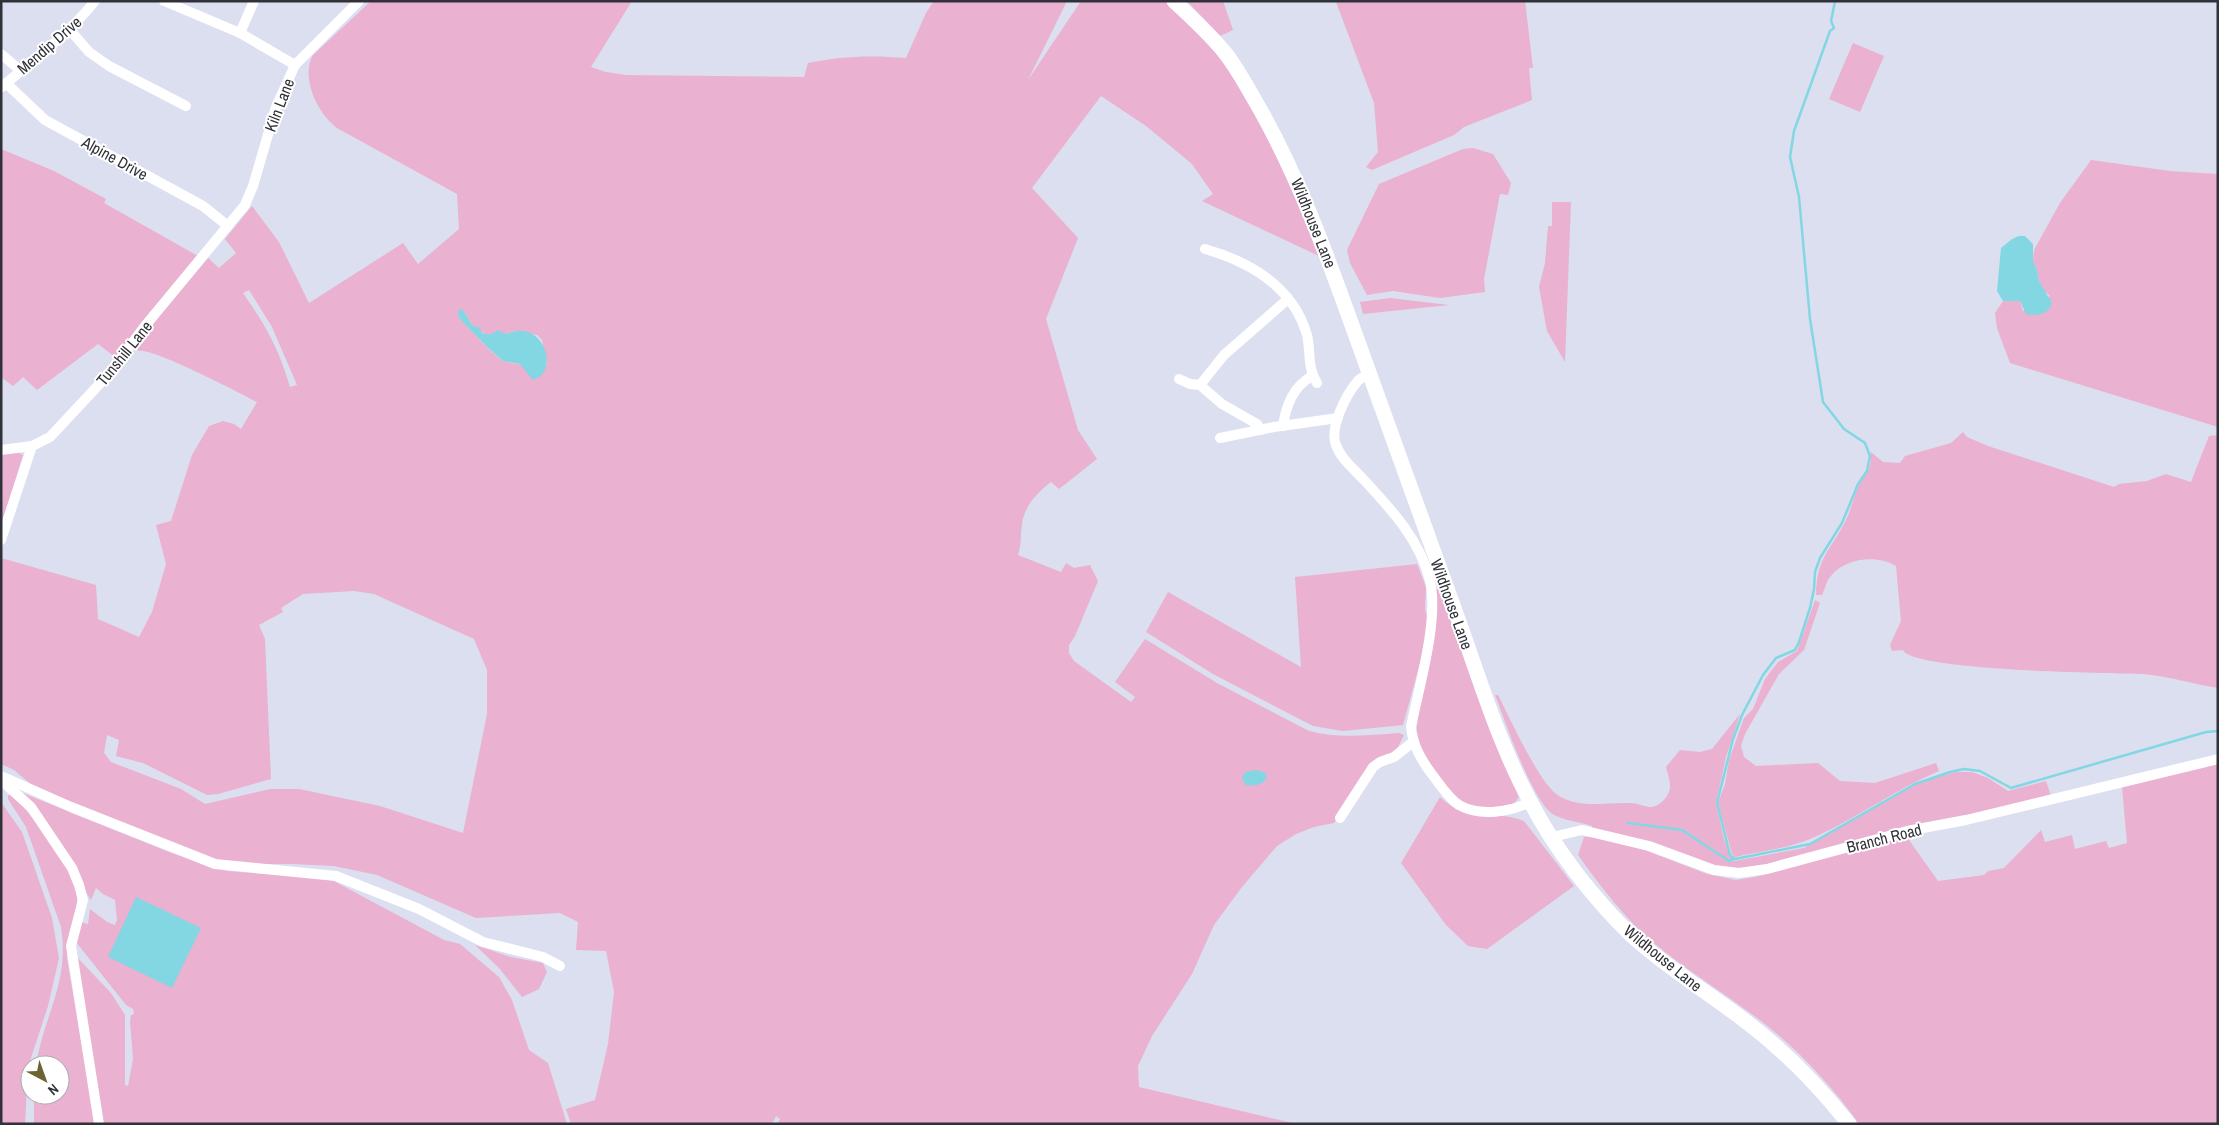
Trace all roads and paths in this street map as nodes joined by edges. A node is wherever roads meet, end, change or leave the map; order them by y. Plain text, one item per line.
1 (95, 1) edge
2 (164, 1) edge
3 (254, 1) edge
4 (358, 1) edge
5 (1174, 1) edge
6 (70, 30) junction
7 (240, 33) junction
8 (1, 54) edge
9 (295, 65) junction
10 (20, 70) junction
11 (4, 86) edge
12 (186, 106) dead end
13 (228, 226) junction
14 (1205, 249) dead end
15 (1288, 299) junction
16 (1369, 374) junction
17 (1179, 379) dead end
18 (1200, 385) junction
19 (1338, 418) junction
20 (1283, 426) junction
21 (1261, 430) junction
22 (1220, 438) dead end
23 (32, 446) junction
24 (1, 450) edge
25 (1, 540) edge
26 (1413, 742) junction
27 (2218, 759) edge
28 (1, 776) edge
29 (1, 780) edge
30 (1530, 802) junction
31 (1340, 818) dead end
32 (1552, 837) junction
33 (560, 966) dead end
34 (99, 1124) edge
35 (1849, 1124) edge

1 - 6 street, Mendip Drive
2 - 7 street
3 - 7 street
4 - 9 street, Kiln Lane
5 - 16 main road, Wildhouse Lane
6 - 10 street, Mendip Drive
6 - 12 street
7 - 9 street
8 - 10 street
9 - 13 street, Kiln Lane
10 - 11 street, Mendip Drive
11 - 13 street, Alpine Drive
13 - 23 street, Tunshill Lane
14 - 15 street
15 - 18 street
15 - 20 street
16 - 19 street
16 - 30 main road, Wildhouse Lane
17 - 18 street
18 - 21 street
19 - 20 street
19 - 26 street
20 - 21 street
21 - 22 street
23 - 24 street, Tunshill Lane
23 - 25 street
26 - 30 street
26 - 31 street
27 - 32 street, Branch Road
28 - 33 street
29 - 34 street
30 - 32 main road, Wildhouse Lane
32 - 35 main road, Wildhouse Lane

